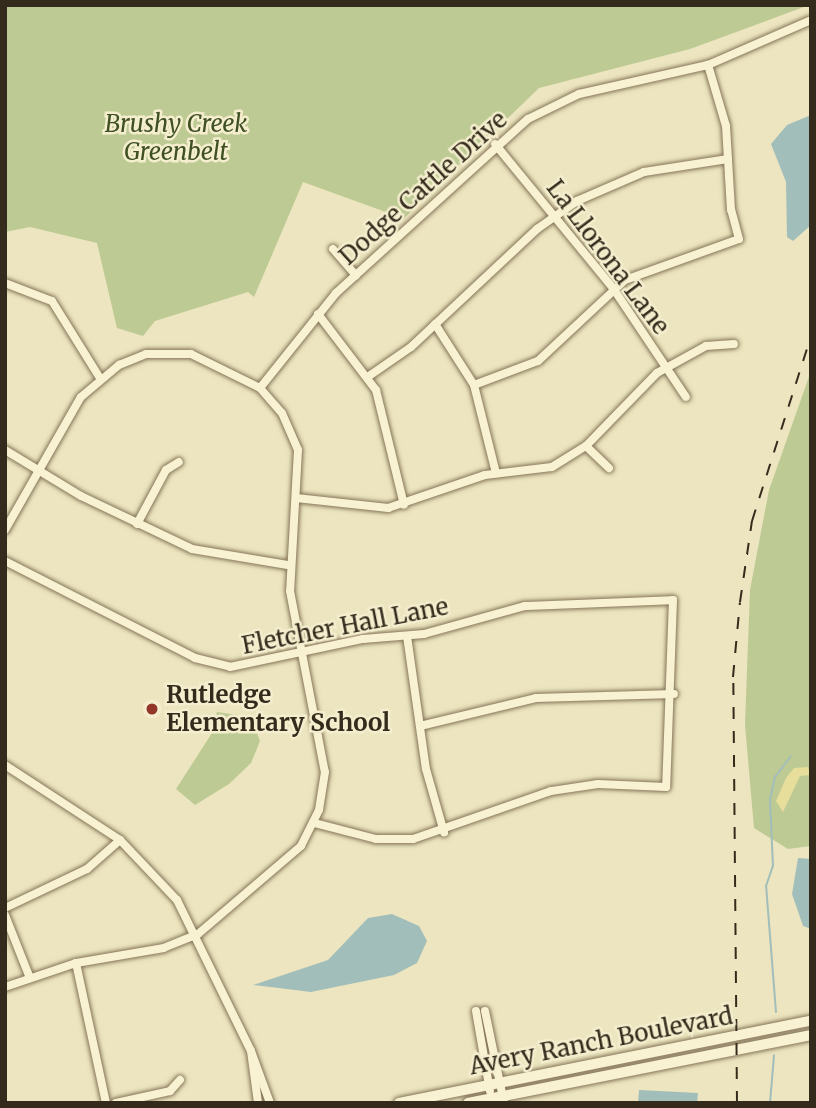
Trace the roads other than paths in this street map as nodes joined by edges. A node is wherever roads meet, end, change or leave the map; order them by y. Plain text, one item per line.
1 (811, 20) edge
2 (708, 65) junction
3 (495, 144) junction
4 (729, 159) junction
5 (554, 216) junction
6 (333, 249) dead end
7 (356, 275) junction
8 (5, 283) edge
9 (613, 288) junction
10 (317, 314) junction
11 (435, 324) junction
12 (734, 344) dead end
13 (666, 367) junction
14 (369, 376) junction
15 (100, 378) junction
16 (474, 385) junction
17 (260, 388) junction
18 (686, 397) dead end
19 (586, 446) junction
20 (5, 450) edge
21 (179, 462) dead end
22 (609, 468) dead end
23 (39, 471) junction
24 (496, 473) junction
25 (296, 498) junction
26 (404, 505) junction
27 (137, 524) junction
28 (5, 530) edge
29 (5, 561) edge
30 (288, 565) junction
31 (407, 636) junction
32 (298, 656) junction
33 (674, 694) junction
34 (420, 726) junction
35 (5, 765) edge
36 (314, 823) junction
37 (444, 832) junction
38 (120, 840) junction
39 (5, 908) edge
40 (5, 915) edge
41 (198, 934) junction
42 (76, 963) junction
43 (30, 978) junction
44 (5, 987) edge
45 (480, 1011) dead end
46 (811, 1021) edge
47 (811, 1035) edge
48 (251, 1052) junction
49 (180, 1080) dead end
50 (494, 1084) junction
51 (497, 1100) edge
52 (106, 1103) edge
53 (116, 1103) edge
54 (258, 1103) edge
55 (270, 1103) edge
56 (399, 1103) edge
57 (468, 1103) edge

1 - 2 street, Dodge Cattle Drive
2 - 3 street, Dodge Cattle Drive
2 - 4 street
3 - 5 street, La Llorona Lane
3 - 7 street, Dodge Cattle Drive
4 - 5 street
4 - 9 street
5 - 9 street, La Llorona Lane
5 - 11 street
6 - 7 street
7 - 10 street, Dodge Cattle Drive
8 - 15 street
9 - 13 street, La Llorona Lane
9 - 16 street
10 - 14 street
10 - 17 street, Dodge Cattle Drive
11 - 14 street
11 - 16 street
12 - 13 street
13 - 18 street, La Llorona Lane
13 - 19 street
14 - 26 street
15 - 17 street
15 - 23 street
16 - 24 street
17 - 25 street
19 - 22 street
19 - 24 street
20 - 23 street
21 - 27 street
23 - 27 street
23 - 28 street
24 - 26 street
25 - 26 street
25 - 30 street
27 - 30 street
29 - 32 street, Fletcher Hall Lane
30 - 32 street
31 - 32 street, Fletcher Hall Lane
31 - 33 street, Fletcher Hall Lane
31 - 34 street
32 - 36 street
33 - 34 street
33 - 37 street
34 - 37 street
35 - 38 street
36 - 37 street
36 - 41 street
38 - 39 street
38 - 41 street
40 - 43 street
41 - 42 street
41 - 48 street
42 - 43 street
42 - 52 street
43 - 44 street
45 - 50 street
46 - 50 main road, Avery Ranch Boulevard
47 - 51 main road, Avery Ranch Boulevard
48 - 54 street
48 - 55 street
49 - 53 street
50 - 51 street
50 - 56 main road, Avery Ranch Boulevard
51 - 57 main road, Avery Ranch Boulevard

